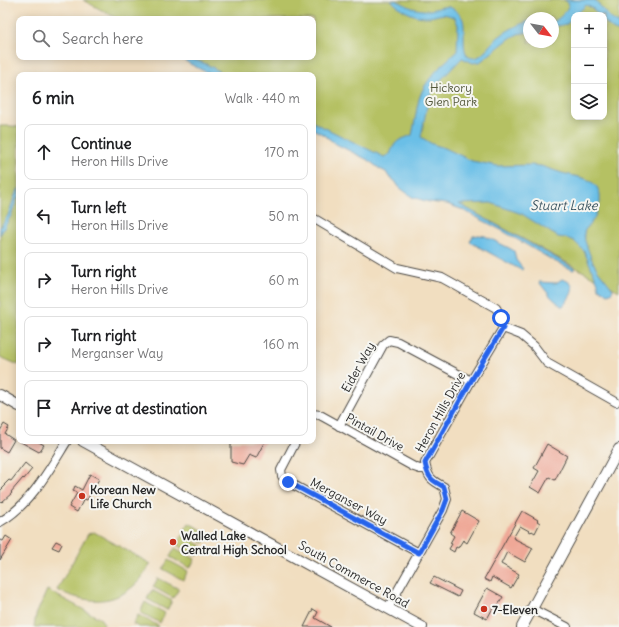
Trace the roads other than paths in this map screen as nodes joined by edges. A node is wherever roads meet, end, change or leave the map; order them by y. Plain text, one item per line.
1 (316, 220) edge
2 (502, 330) junction
3 (471, 381) junction
4 (0, 395) edge
5 (616, 402) dead end
6 (16, 404) edge
7 (316, 414) edge
8 (339, 426) junction
9 (65, 444) edge
10 (88, 444) edge
11 (294, 444) edge
12 (619, 449) edge
13 (426, 468) junction
14 (0, 522) edge
15 (419, 553) junction
16 (388, 608) junction
17 (532, 609) junction
18 (422, 627) edge
19 (522, 627) edge
20 (568, 627) edge

1 - 2 street
2 - 3 street, Heron Hills Drive
2 - 5 street
3 - 8 street, Eider Way
3 - 13 street, Heron Hills Drive
4 - 6 street
7 - 8 street, Pintail Drive
8 - 13 street, Pintail Drive
9 - 14 street
10 - 16 street, South Commerce Road
11 - 15 street, Merganser Way
12 - 17 street
13 - 15 street, Heron Hills Drive
15 - 16 street, Heron Hills Drive
16 - 18 street, South Commerce Road
17 - 19 street
17 - 20 street

